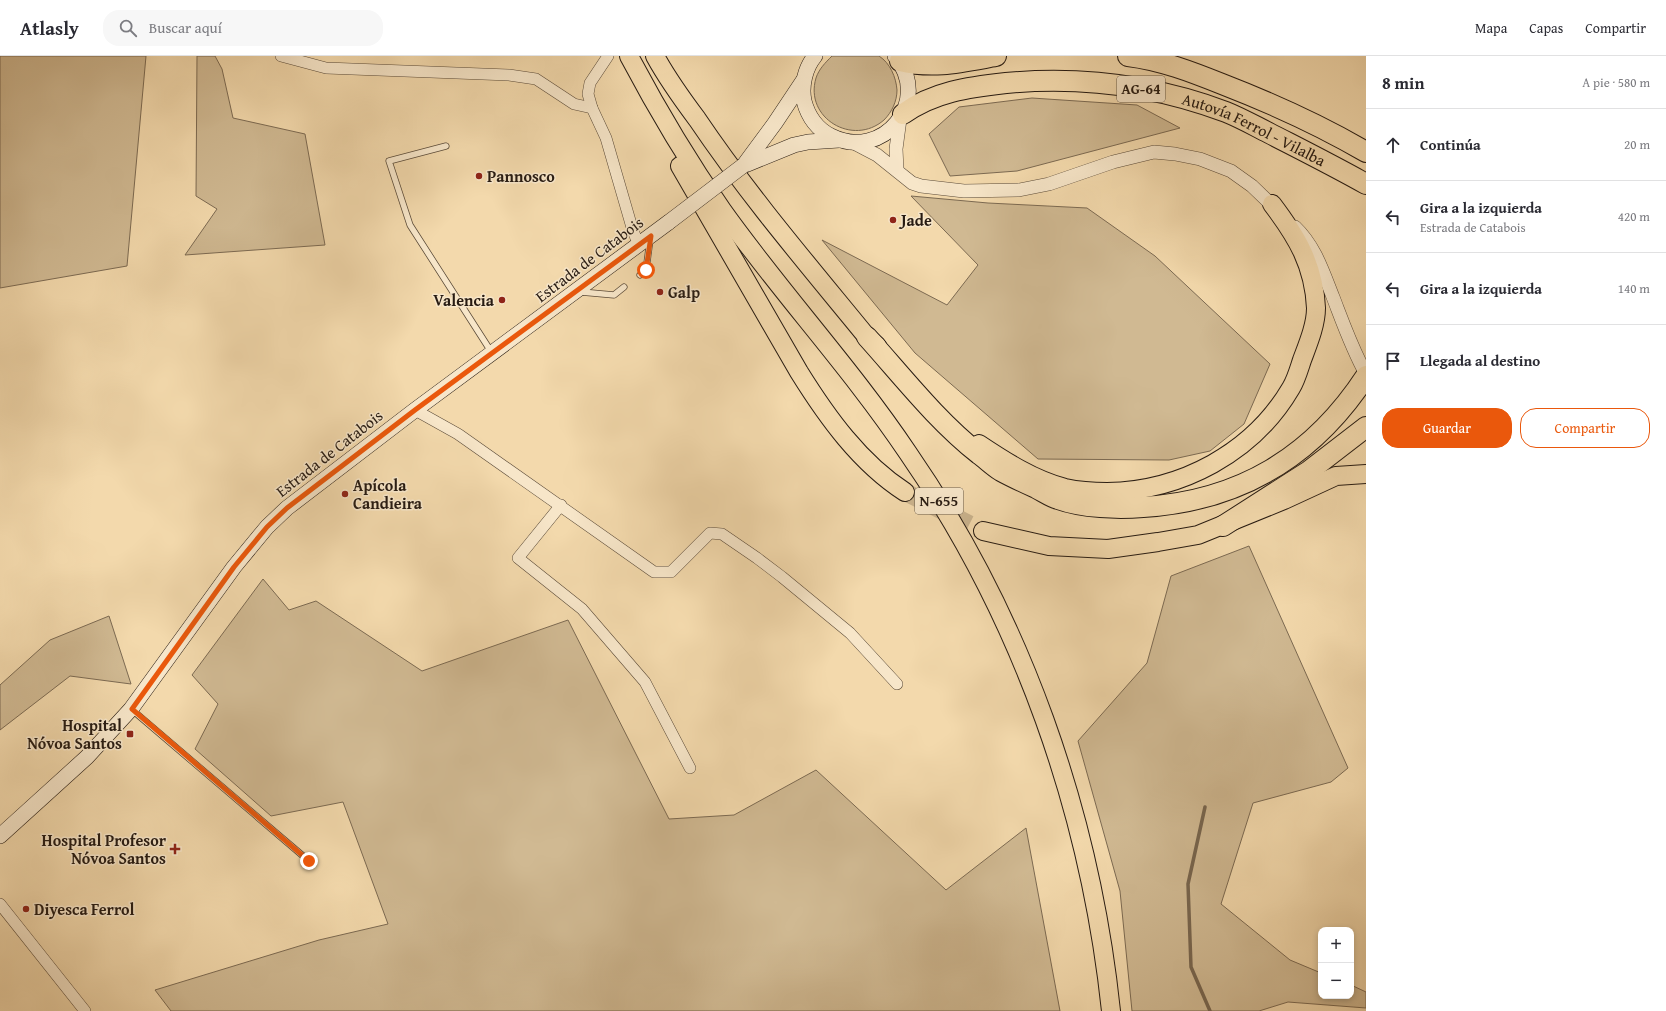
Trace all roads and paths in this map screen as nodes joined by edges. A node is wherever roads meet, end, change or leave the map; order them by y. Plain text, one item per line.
1 (281, 56) edge
2 (608, 56) edge
3 (628, 56) edge
4 (655, 56) edge
5 (815, 56) edge
6 (996, 56) edge
7 (1128, 56) edge
8 (898, 59) edge
9 (804, 80) junction
10 (592, 108) junction
11 (901, 117) junction
12 (846, 142) junction
13 (446, 146) dead end
14 (1366, 152) edge
15 (744, 165) junction
16 (897, 170) junction
17 (1366, 184) edge
18 (1272, 204) junction
19 (645, 240) junction
20 (640, 275) dead end
21 (624, 287) dead end
22 (576, 291) junction
23 (868, 337) junction
24 (492, 353) junction
25 (1366, 375) edge
26 (415, 410) junction
27 (1366, 427) edge
28 (1366, 474) edge
29 (905, 492) tunnel mouth
30 (561, 505) junction
31 (1223, 526) junction
32 (983, 531) tunnel mouth
33 (897, 684) dead end
34 (132, 709) junction
35 (690, 768) dead end
36 (0, 836) edge
37 (309, 861) dead end
38 (0, 904) edge
39 (85, 1011) edge
40 (1111, 1011) edge

1 - 10 street
2 - 10 street
3 - 29 highway
3 - 40 highway, N-655
4 - 23 highway
5 - 9 main road
6 - 8 highway
7 - 14 highway, Autovía Ferrol - Vilalba / AG-64
8 - 11 main road
9 - 12 main road
9 - 15 main road
10 - 19 street
11 - 12 main road
11 - 16 street
11 - 17 highway, Autovía Ferrol - Vilalba / AG-64
12 - 15 main road
12 - 16 street
13 - 24 lane
15 - 19 main road, Estrada de Catabois, bridge
16 - 18 street
18 - 23 highway
18 - 25 street
19 - 20 lane
19 - 22 main road, Estrada de Catabois
21 - 22 lane
22 - 24 main road, Estrada de Catabois
23 - 25 highway
24 - 26 main road, Estrada de Catabois
26 - 30 street
26 - 34 main road, Estrada de Catabois
27 - 31 highway
28 - 31 highway
30 - 33 street
30 - 35 street
31 - 32 highway
34 - 36 main road, Estrada de Catabois
34 - 37 lane
38 - 39 street

